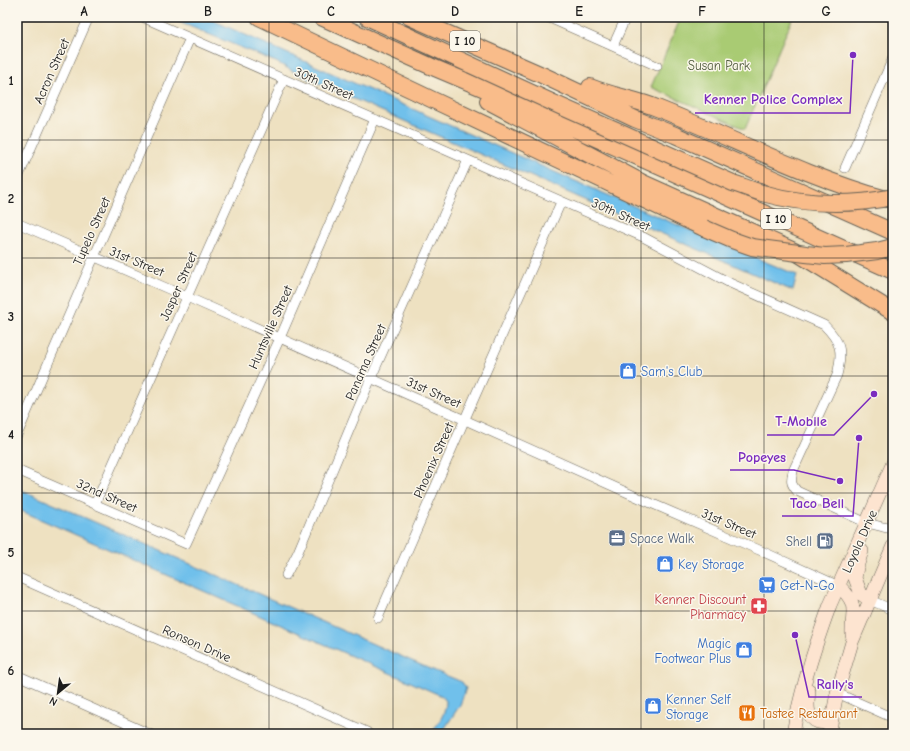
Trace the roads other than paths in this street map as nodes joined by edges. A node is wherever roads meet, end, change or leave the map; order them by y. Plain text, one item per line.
1 (89, 17) edge
2 (142, 17) edge
3 (259, 17) edge
4 (321, 17) edge
5 (367, 17) edge
6 (410, 17) edge
7 (547, 17) edge
8 (626, 17) edge
9 (190, 38) junction
10 (613, 46) junction
11 (893, 58) edge
12 (430, 66) junction
13 (657, 66) dead end
14 (542, 75) junction
15 (284, 79) junction
16 (374, 119) junction
17 (468, 160) junction
18 (845, 168) dead end
19 (17, 180) edge
20 (893, 196) edge
21 (893, 201) edge
22 (561, 202) junction
23 (17, 223) edge
24 (893, 232) edge
25 (893, 247) edge
26 (94, 257) junction
27 (893, 271) edge
28 (187, 297) junction
29 (893, 312) edge
30 (280, 338) junction
31 (371, 378) junction
32 (465, 420) junction
33 (17, 435) edge
34 (893, 463) edge
35 (17, 470) edge
36 (95, 504) junction
37 (867, 523) junction
38 (893, 529) edge
39 (861, 535) junction
40 (186, 544) joint
41 (893, 546) edge
42 (286, 575) dead end
43 (17, 577) edge
44 (839, 586) junction
45 (870, 600) junction
46 (893, 610) edge
47 (378, 618) dead end
48 (852, 642) junction
49 (810, 665) junction
50 (17, 675) edge
51 (837, 693) junction
52 (893, 718) edge
53 (830, 728) edge
54 (367, 733) edge
55 (150, 734) edge
56 (793, 734) edge

1 - 19 street, Acron Street
2 - 9 street, 30th Street
3 - 25 highway, bridge
4 - 12 highway, I 10
5 - 20 highway, bridge
6 - 14 highway, I 10
7 - 10 street
8 - 10 street
9 - 15 street, 30th Street
9 - 26 street, Tupelo Street
10 - 13 street
11 - 18 street
12 - 27 highway, I 10, bridge
12 - 29 highway
14 - 21 highway
14 - 24 highway, I 10, bridge
15 - 16 street, 30th Street
15 - 28 street, Jasper Street
16 - 17 street, 30th Street
16 - 30 street, Huntsville Street
17 - 22 street, 30th Street
17 - 31 street, Panama Street
22 - 32 street, Phoenix Street
22 - 37 street, 30th Street
23 - 26 street, 31st Street
26 - 28 street, 31st Street
26 - 33 street, Tupelo Street
28 - 30 street, 31st Street
28 - 36 street, Jasper Street
30 - 31 street, 31st Street
30 - 40 street, Huntsville Street
31 - 32 street, 31st Street
31 - 42 street, Panama Street
32 - 44 street, 31st Street
32 - 47 street, Phoenix Street
34 - 37 main road, Loyola Drive
35 - 36 street, 32nd Street
36 - 40 street, 32nd Street
37 - 38 street, 30th Street
37 - 39 main road, Loyola Drive
39 - 44 main road, Loyola Drive
39 - 45 main road
41 - 45 main road
43 - 54 street, Ronson Drive
44 - 48 main road
44 - 49 main road, Loyola Drive
45 - 46 street
45 - 48 main road
48 - 51 main road
49 - 53 main road
49 - 56 main road, Loyola Drive
50 - 55 street
51 - 52 street
51 - 53 main road

